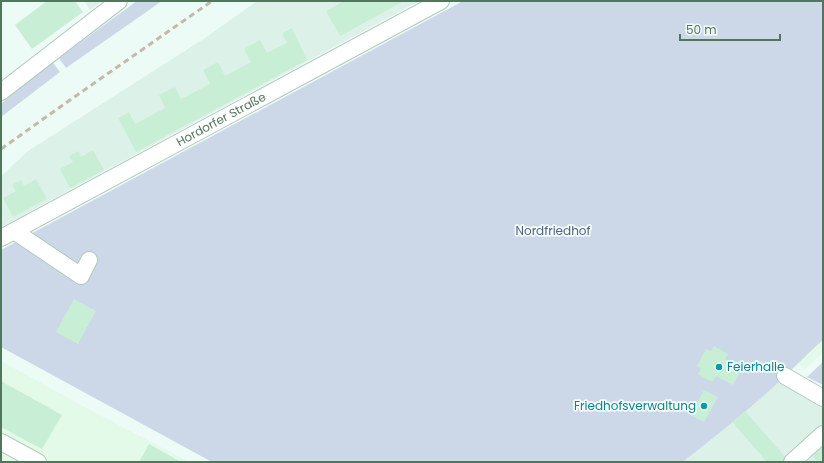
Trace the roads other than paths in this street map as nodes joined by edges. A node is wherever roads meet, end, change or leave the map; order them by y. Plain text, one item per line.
1 (119, 1) edge
2 (441, 1) edge
3 (1, 92) edge
4 (8, 235) edge
5 (89, 260) dead end
6 (785, 376) dead end
7 (823, 398) edge
8 (823, 434) edge
9 (1, 442) edge
10 (38, 462) edge
11 (792, 462) edge

1 - 3 street
2 - 4 street, Hordorfer Straße
4 - 5 street
6 - 7 street
8 - 11 street
9 - 10 street

